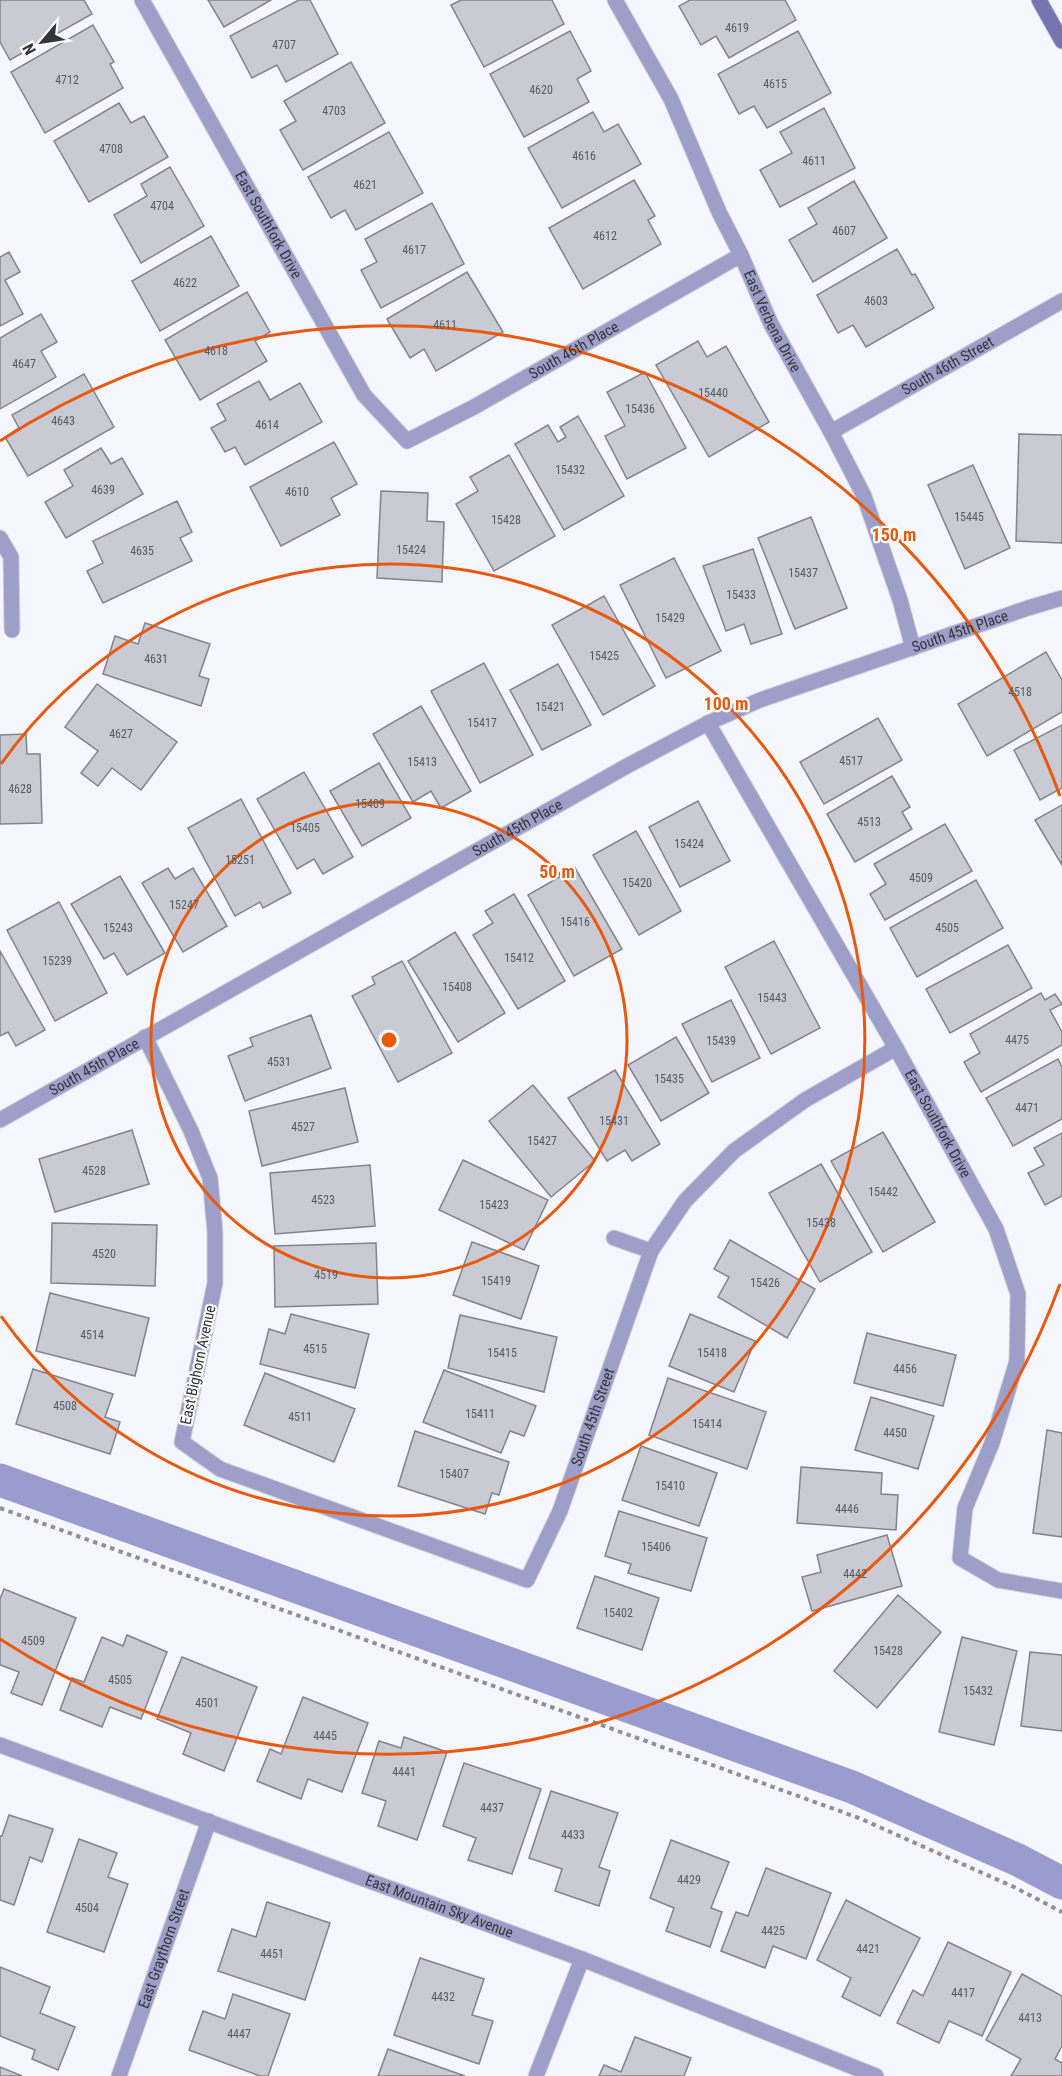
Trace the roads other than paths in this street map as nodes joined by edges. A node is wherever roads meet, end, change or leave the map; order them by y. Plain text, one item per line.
1 (142, 0) edge
2 (615, 0) edge
3 (1039, 0) edge
4 (1062, 41) edge
5 (741, 255) junction
6 (1062, 301) edge
7 (831, 432) junction
8 (407, 441) joint
9 (0, 538) edge
10 (1062, 598) edge
11 (12, 630) dead end
12 (913, 648) junction
13 (708, 723) junction
14 (145, 1037) junction
15 (896, 1048) junction
16 (0, 1120) edge
17 (614, 1238) dead end
18 (651, 1251) junction
19 (527, 1580) joint
20 (1062, 1592) edge
21 (0, 1745) edge
22 (209, 1821) junction
23 (582, 1959) junction
24 (119, 2076) edge
25 (536, 2076) edge
26 (876, 2076) edge

1 - 8 street, East Southfork Drive
2 - 5 street, East Verbena Drive
3 - 4 main road
5 - 7 street, East Verbena Drive
5 - 8 street, South 46th Place
6 - 7 street, South 46th Street
7 - 12 street, East Verbena Drive
9 - 11 street
10 - 12 street, South 45th Place
12 - 13 street, South 45th Place
13 - 14 street, South 45th Place
13 - 15 street, East Southfork Drive
14 - 16 street, South 45th Place
14 - 19 street, East Bighorn Avenue
15 - 18 street, South 45th Street
15 - 20 street, East Southfork Drive
17 - 18 street
18 - 19 street, South 45th Street
21 - 22 street, East Mountain Sky Avenue
22 - 23 street, East Mountain Sky Avenue
22 - 24 street, East Graythorn Street
23 - 25 street
23 - 26 street, East Mountain Sky Avenue

